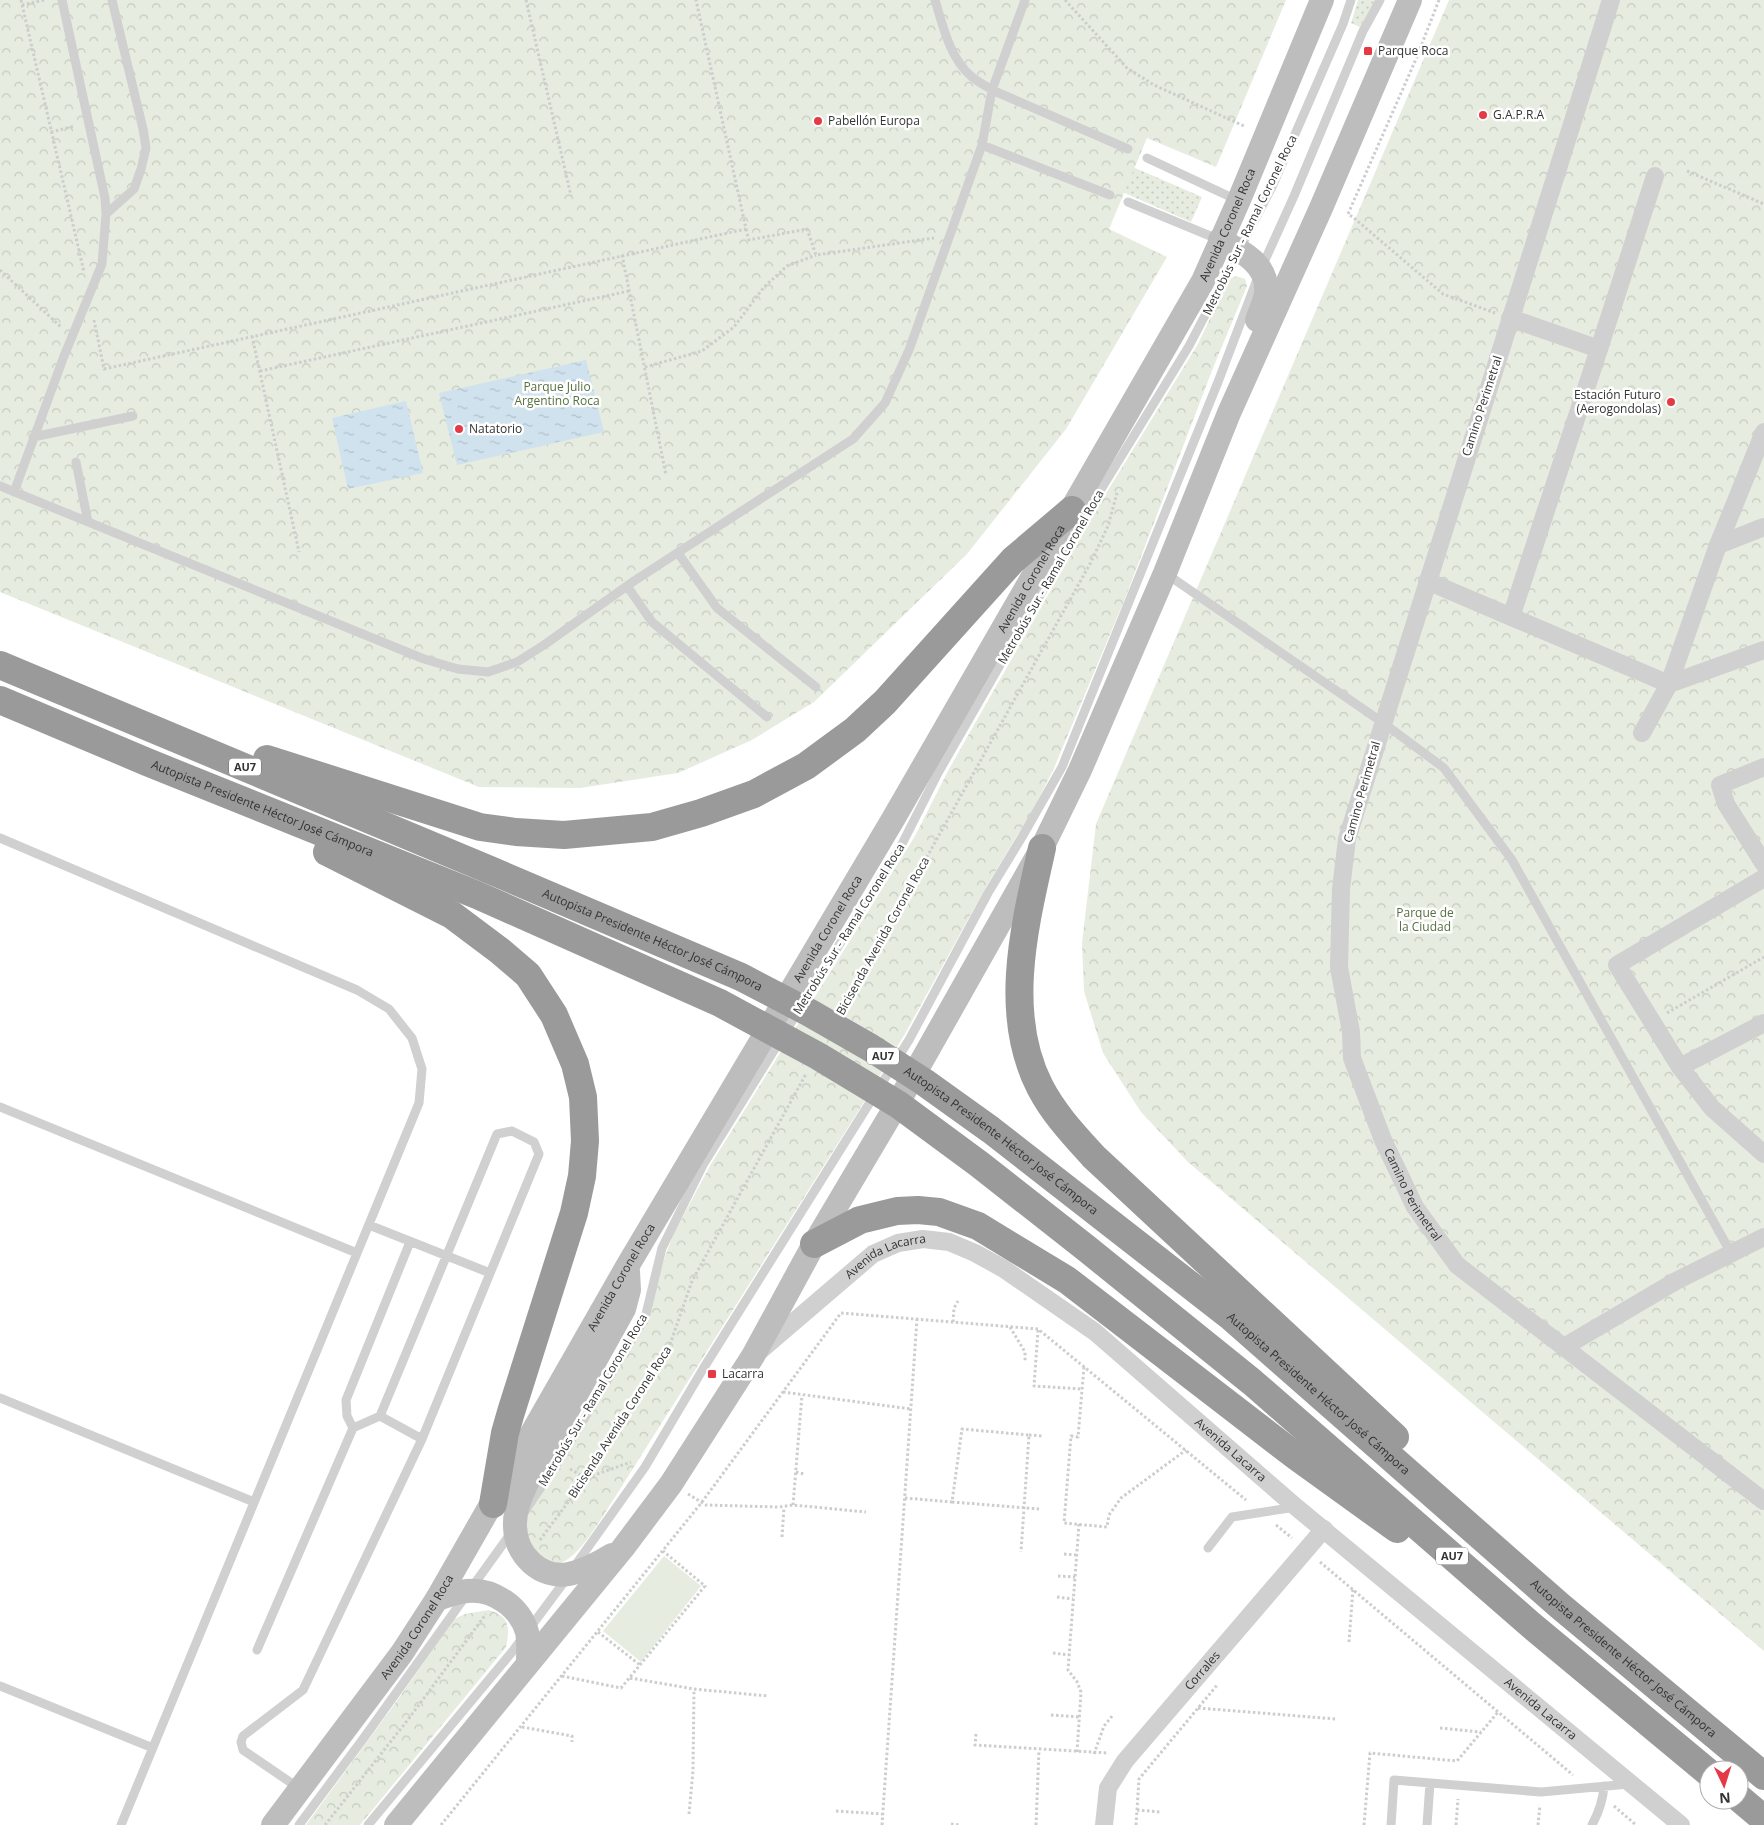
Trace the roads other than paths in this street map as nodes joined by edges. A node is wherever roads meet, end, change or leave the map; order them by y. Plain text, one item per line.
1 (62, 0) edge
2 (112, 0) edge
3 (935, 0) edge
4 (1025, 0) edge
5 (1322, 0) edge
6 (1351, 0) edge
7 (1380, 0) edge
8 (1410, 0) edge
9 (1611, 0) edge
10 (992, 90) junction
11 (982, 145) junction
12 (1128, 149) dead end
13 (1147, 158) dead end
14 (1655, 176) dead end
15 (1110, 195) dead end
16 (1239, 200) junction
17 (1128, 202) dead end
18 (106, 214) junction
19 (1230, 245) junction
20 (1261, 269) junction
21 (1510, 318) junction
22 (1599, 349) junction
23 (1229, 413) junction
24 (133, 416) dead end
25 (1764, 434) edge
26 (32, 438) junction
27 (76, 462) dead end
28 (0, 486) edge
29 (14, 492) junction
30 (1072, 510) junction
31 (88, 522) junction
32 (1764, 527) edge
33 (1718, 544) junction
34 (678, 552) junction
35 (1165, 573) junction
36 (1427, 581) junction
37 (628, 586) junction
38 (1512, 617) junction
39 (1764, 650) edge
40 (0, 665) edge
41 (1669, 684) junction
42 (816, 687) dead end
43 (0, 700) edge
44 (126, 717) junction
45 (767, 717) dead end
46 (1382, 722) junction
47 (1642, 733) dead end
48 (147, 762) junction
49 (1764, 767) edge
50 (0, 838) edge
51 (1042, 848) junction
52 (1764, 864) edge
53 (1764, 878) edge
54 (1764, 1023) edge
55 (1680, 1067) junction
56 (0, 1107) edge
57 (1764, 1154) edge
58 (369, 1225) junction
59 (1764, 1237) edge
60 (410, 1242) junction
61 (814, 1244) junction
62 (357, 1253) junction
63 (1731, 1253) junction
64 (446, 1256) junction
65 (628, 1265) junction
66 (490, 1273) junction
67 (1564, 1347) junction
68 (753, 1356) junction
69 (0, 1398) edge
70 (380, 1416) junction
71 (353, 1428) junction
72 (422, 1439) junction
73 (1764, 1501) edge
74 (254, 1502) junction
75 (493, 1504) junction
76 (1296, 1507) junction
77 (515, 1528) junction
78 (1324, 1530) junction
79 (623, 1548) junction
80 (1208, 1548) dead end
81 (569, 1574) junction
82 (468, 1591) junction
83 (437, 1599) junction
84 (1560, 1606) junction
85 (1531, 1625) junction
86 (527, 1633) junction
87 (257, 1650) dead end
88 (528, 1663) junction
89 (0, 1686) edge
90 (153, 1748) junction
91 (1699, 1765) edge
92 (1764, 1776) edge
93 (1430, 1783) junction
94 (1632, 1783) junction
95 (1604, 1786) junction
96 (300, 1790) junction
97 (1749, 1806) edge
98 (1764, 1819) edge
99 (121, 1825) edge
100 (273, 1825) edge
101 (299, 1825) edge
102 (368, 1825) edge
103 (396, 1825) edge
104 (1104, 1825) edge
105 (1391, 1825) edge
106 (1427, 1825) edge
107 (1592, 1825) edge
108 (1681, 1825) edge

1 - 18 lane
2 - 18 lane
3 - 10 lane
4 - 10 lane
5 - 16 main road, Avenida Coronel Roca
6 - 19 lane, Metrobús Sur - Ramal Coronel Roca
7 - 20 lane, Metrobús Sur - Ramal Coronel Roca
8 - 23 main road
9 - 21 street, Camino Perimetral
10 - 11 lane
10 - 12 lane
11 - 15 lane
11 - 34 lane
13 - 16 lane
14 - 22 street
16 - 19 main road, Avenida Coronel Roca
17 - 19 lane
18 - 26 lane
19 - 20 main road
19 - 30 main road, Avenida Coronel Roca
19 - 77 lane, Metrobús Sur - Ramal Coronel Roca
20 - 23 main road
20 - 81 lane, Metrobús Sur - Ramal Coronel Roca
21 - 22 street
21 - 36 street, Camino Perimetral
22 - 38 street
23 - 35 main road
24 - 26 lane
25 - 33 street
26 - 29 lane
27 - 31 lane
28 - 29 lane
29 - 31 lane
30 - 44 highway
30 - 65 main road, Avenida Coronel Roca
31 - 37 lane
32 - 33 street
33 - 41 street
34 - 37 lane
34 - 42 lane
35 - 46 lane
35 - 51 main road
36 - 38 street
36 - 46 street, Camino Perimetral
37 - 45 lane
38 - 41 street
39 - 41 street
40 - 44 highway, Autopista Presidente Héctor José Cámpora / AU7
41 - 47 street
43 - 48 highway, Autopista Presidente Héctor José Cámpora / AU7
44 - 84 highway, Autopista Presidente Héctor José Cámpora / AU7
46 - 63 lane
46 - 67 street, Camino Perimetral
48 - 75 highway
48 - 85 highway, Autopista Presidente Héctor José Cámpora / AU7
49 - 52 street
50 - 58 lane
51 - 61 main road
51 - 84 highway
53 - 55 street
54 - 55 street
55 - 57 street
56 - 62 lane
58 - 60 lane
58 - 62 lane
59 - 63 street
60 - 64 lane
60 - 71 lane
61 - 68 main road
61 - 85 highway
62 - 74 lane
63 - 67 street
64 - 66 lane
64 - 66 lane
64 - 70 lane
65 - 75 main road, Avenida Coronel Roca
65 - 77 main road
66 - 72 lane
67 - 73 street, Camino Perimetral
68 - 76 street, Avenida Lacarra
68 - 79 main road
69 - 74 lane
70 - 71 lane
70 - 72 lane
71 - 87 lane
72 - 96 lane
74 - 90 lane
75 - 83 main road, Avenida Coronel Roca
76 - 78 street, Avenida Lacarra
76 - 80 lane
77 - 81 main road
77 - 82 lane, Metrobús Sur - Ramal Coronel Roca
78 - 94 street, Avenida Lacarra
78 - 104 street, Corrales
79 - 81 main road
79 - 88 main road
81 - 86 lane, Metrobús Sur - Ramal Coronel Roca
82 - 83 main road
82 - 86 main road
82 - 101 lane, Metrobús Sur - Ramal Coronel Roca
83 - 96 main road, Avenida Coronel Roca
84 - 92 highway, Autopista Presidente Héctor José Cámpora / AU7
85 - 91 highway, Autopista Presidente Héctor José Cámpora / AU7
86 - 88 main road
86 - 102 lane, Metrobús Sur - Ramal Coronel Roca
88 - 103 main road
89 - 90 lane
90 - 99 lane
93 - 95 lane
93 - 105 lane
93 - 106 lane
94 - 95 lane
94 - 108 street, Avenida Lacarra
95 - 107 lane
96 - 100 main road, Avenida Coronel Roca
97 - 98 highway

